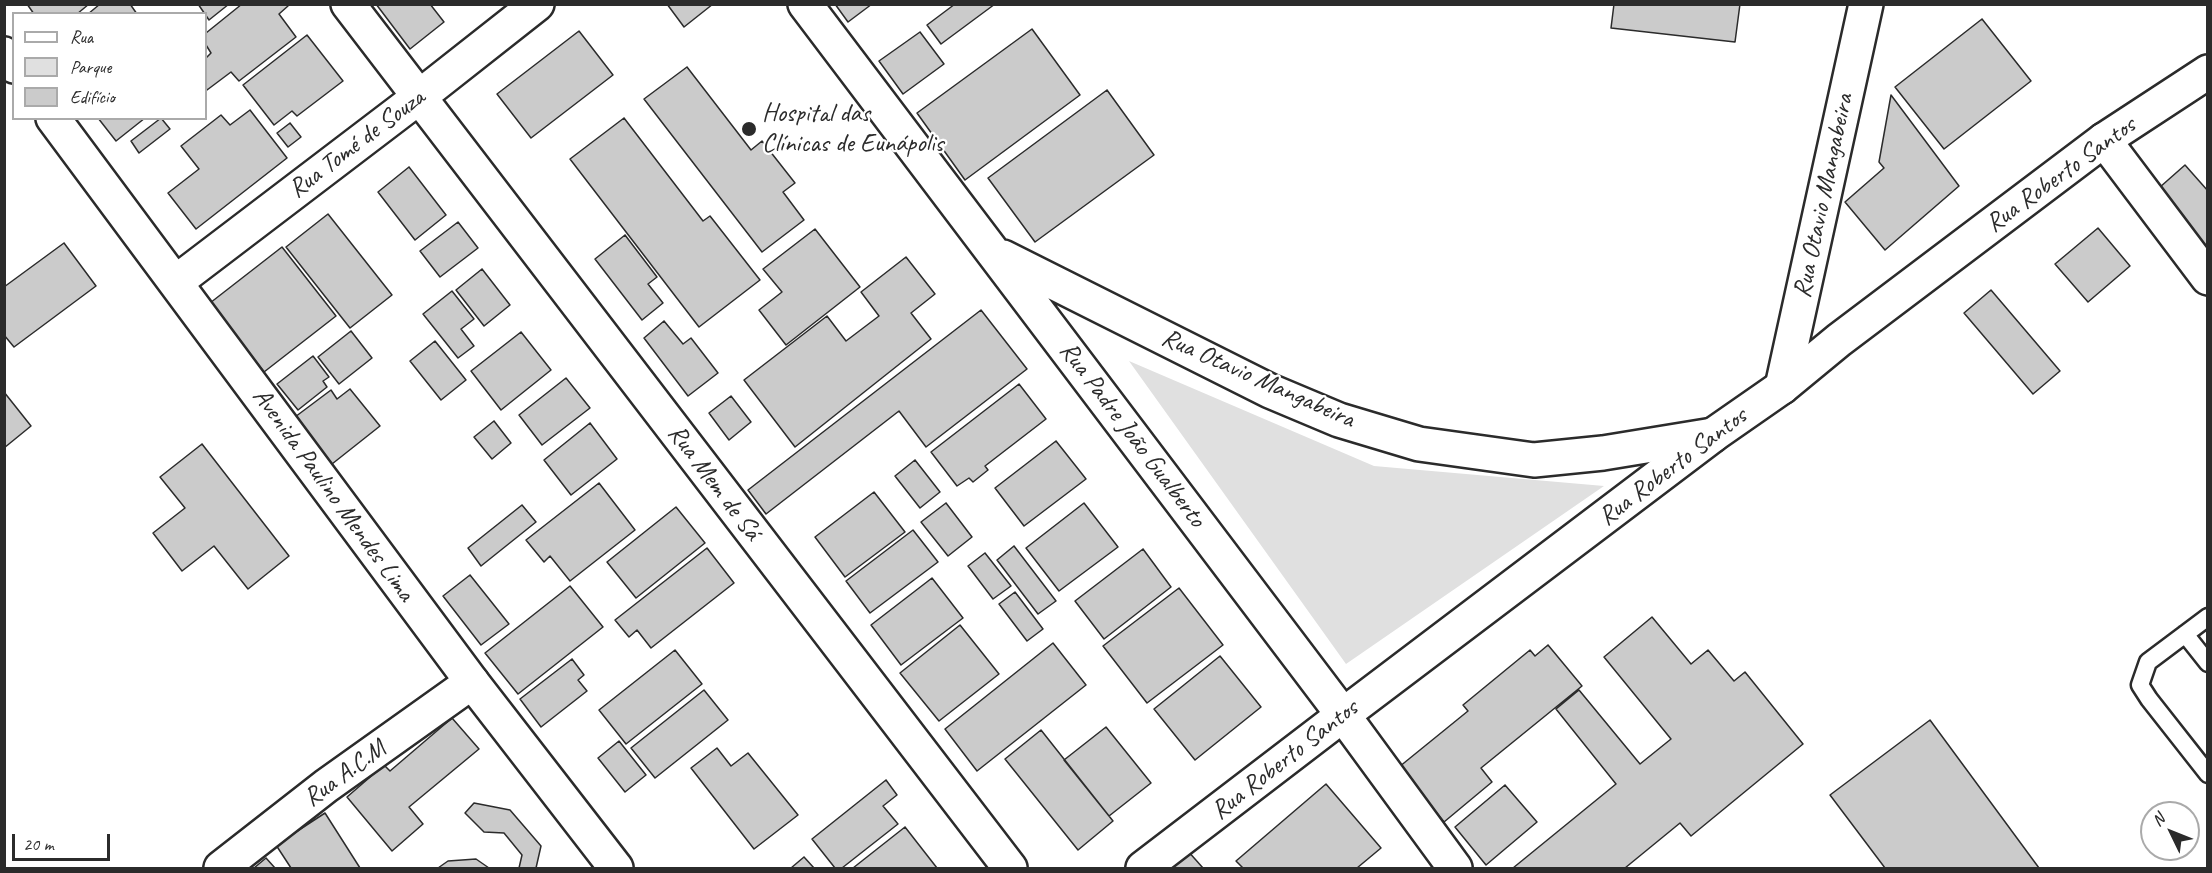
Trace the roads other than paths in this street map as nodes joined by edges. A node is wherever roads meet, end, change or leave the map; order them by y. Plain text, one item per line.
1 (348, 4) edge
2 (537, 4) edge
3 (805, 4) edge
4 (1866, 4) edge
5 (2208, 72) edge
6 (419, 97) junction
7 (54, 120) edge
8 (2104, 141) junction
9 (994, 253) junction
10 (2208, 278) edge
11 (176, 282) junction
12 (1782, 387) junction
13 (1713, 435) junction
14 (2208, 617) edge
15 (2185, 634) junction
16 (2208, 663) edge
17 (472, 682) junction
18 (1343, 715) junction
19 (2208, 774) edge
20 (221, 868) edge
21 (616, 868) edge
22 (1010, 868) edge
23 (1143, 868) edge
24 (1455, 868) edge

1 - 6 street, Rua Mem de Sá
2 - 6 street, Rua Tomé de Souza
3 - 9 street, Rua Padre João Gualberto
4 - 12 street, Rua Otavio Mangabeira
5 - 8 street, Rua Roberto Santos
6 - 11 street, Rua Tomé de Souza
6 - 22 street, Rua Mem de Sá
7 - 11 street, Avenida Paulino Mendes Lima
8 - 10 street
8 - 12 street, Rua Roberto Santos
9 - 13 street, Rua Otavio Mangabeira
9 - 18 street, Rua Padre João Gualberto
11 - 17 street, Avenida Paulino Mendes Lima
12 - 13 street, Rua Roberto Santos
13 - 18 street, Rua Roberto Santos
14 - 15 lane
15 - 16 lane
15 - 19 lane
17 - 20 street, Rua A.C.M
17 - 21 street, Avenida Paulino Mendes Lima
18 - 23 street, Rua Roberto Santos
18 - 24 street, Rua Padre João Gualberto

